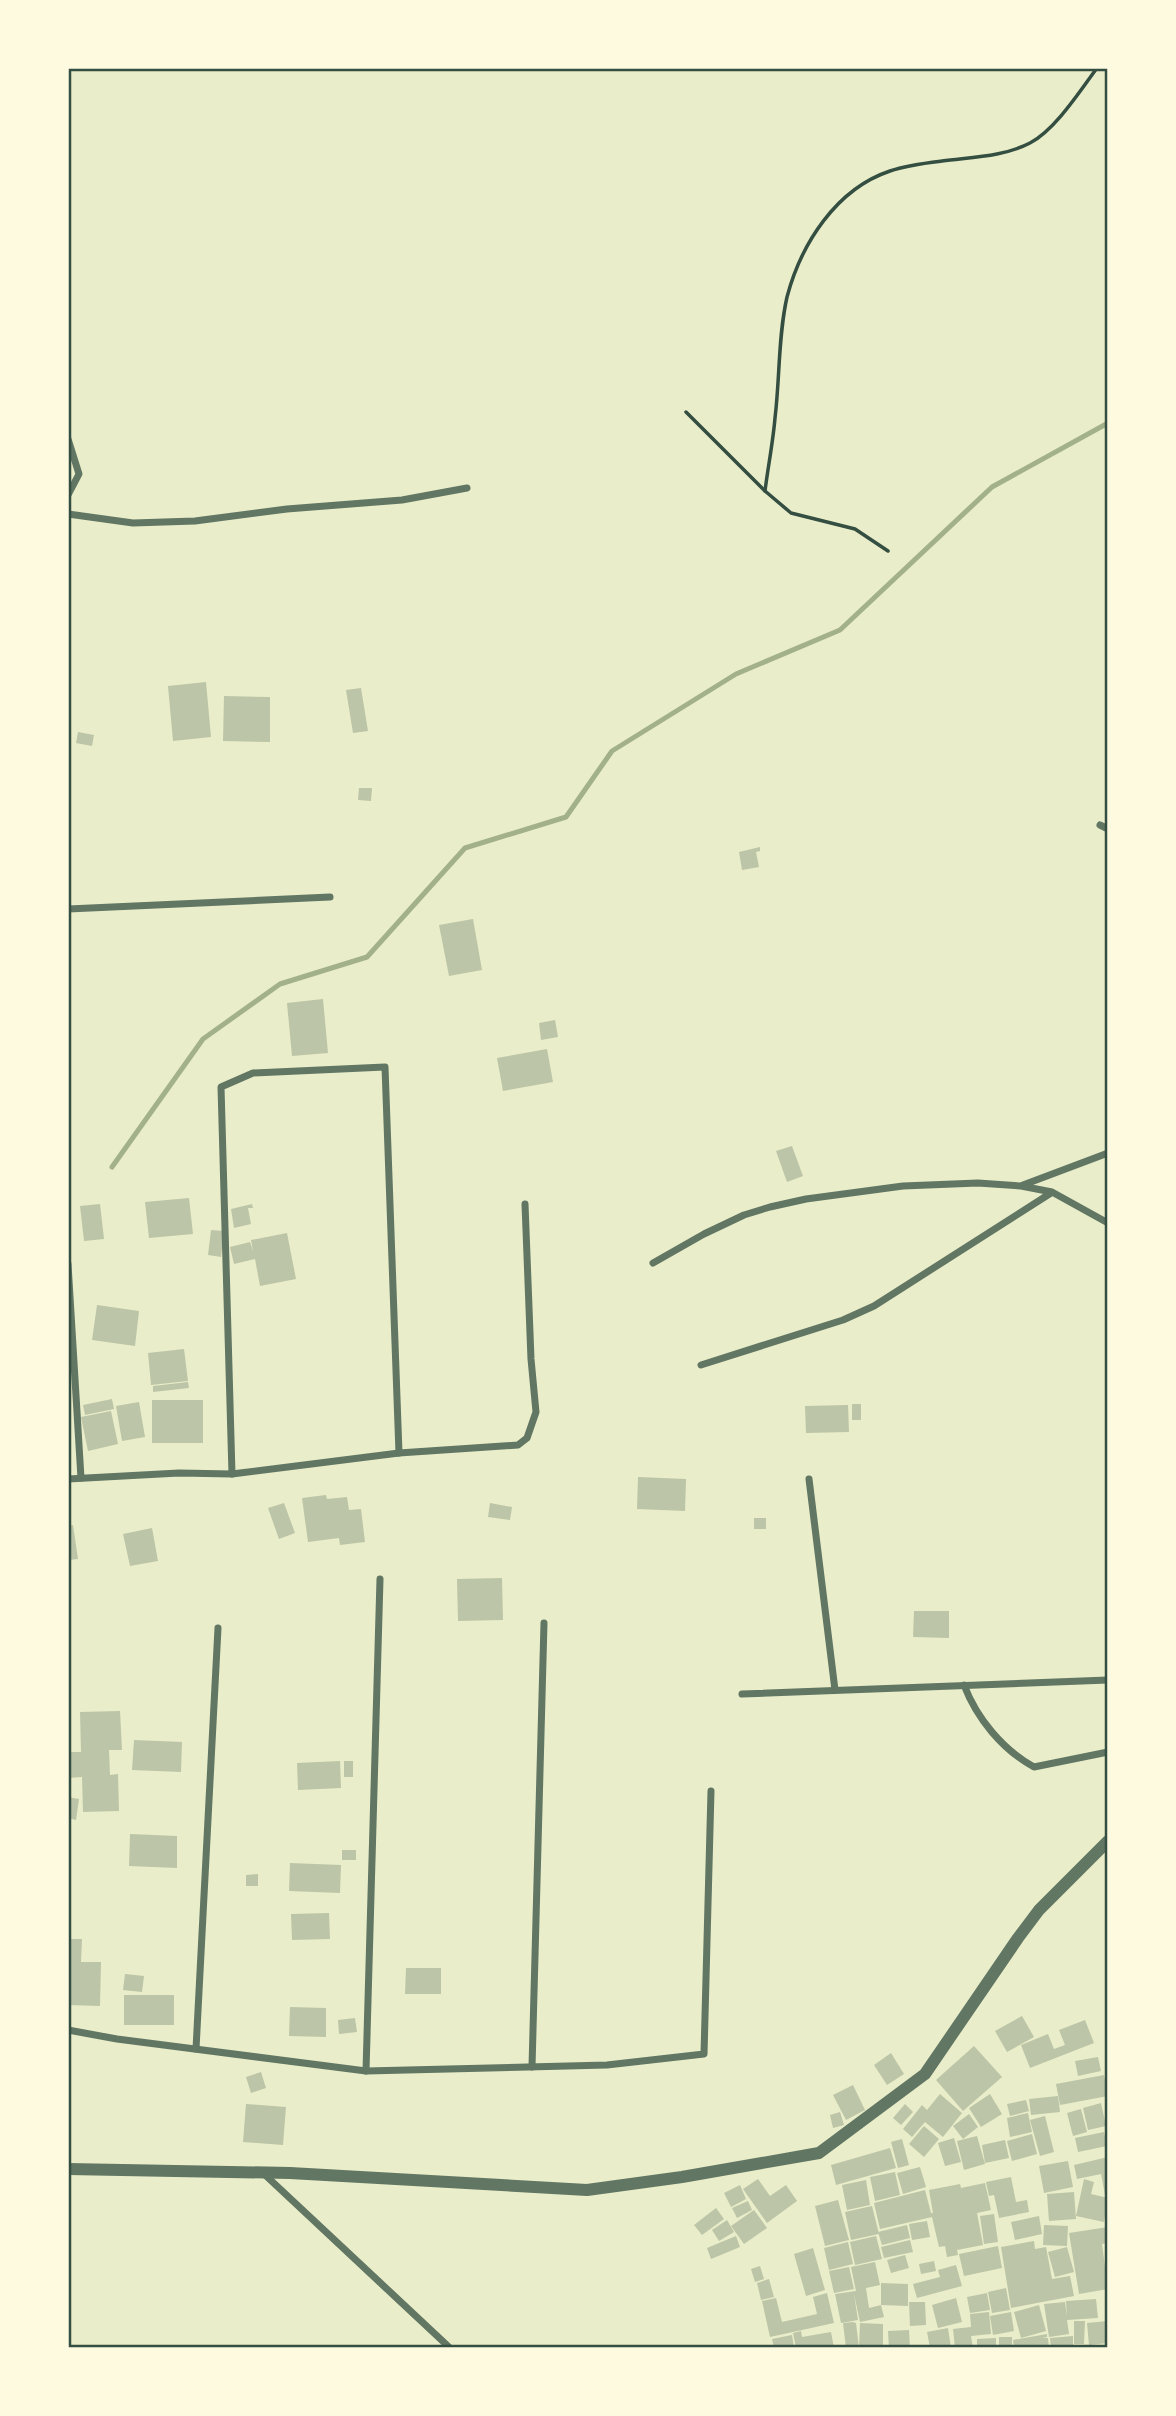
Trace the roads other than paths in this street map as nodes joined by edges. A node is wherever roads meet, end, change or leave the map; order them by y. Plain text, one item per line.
1 (68, 439) edge
2 (467, 488) dead end
3 (68, 495) edge
4 (68, 514) edge
5 (330, 897) dead end
6 (68, 909) edge
7 (1108, 1153) edge
8 (1021, 1186) junction
9 (1052, 1192) junction
10 (525, 1204) dead end
11 (1108, 1223) edge
12 (653, 1263) dead end
13 (68, 1264) edge
14 (701, 1365) dead end
15 (399, 1453) junction
16 (232, 1474) junction
17 (81, 1478) junction
18 (68, 1479) edge
19 (809, 1479) dead end
20 (380, 1579) dead end
21 (544, 1623) dead end
22 (218, 1628) dead end
23 (1108, 1680) edge
24 (964, 1685) junction
25 (835, 1690) junction
26 (742, 1694) dead end
27 (1108, 1752) edge
28 (711, 1791) dead end
29 (1108, 1841) edge
30 (68, 2030) edge
31 (196, 2049) junction
32 (532, 2067) junction
33 (366, 2071) junction
34 (68, 2169) edge
35 (262, 2173) junction
36 (450, 2348) edge

1 - 3 street
2 - 4 street
5 - 6 street
7 - 8 street
8 - 9 street
8 - 12 street
9 - 11 street
9 - 14 street
10 - 15 street
13 - 17 street
15 - 16 street
15 - 16 street
16 - 17 street
17 - 18 street
19 - 25 street
20 - 33 street
21 - 32 street
22 - 31 street
23 - 24 street
24 - 25 street
24 - 27 street
25 - 26 street
28 - 32 street
29 - 35 street
30 - 31 street
31 - 33 street
32 - 33 street
34 - 35 street
35 - 36 street

